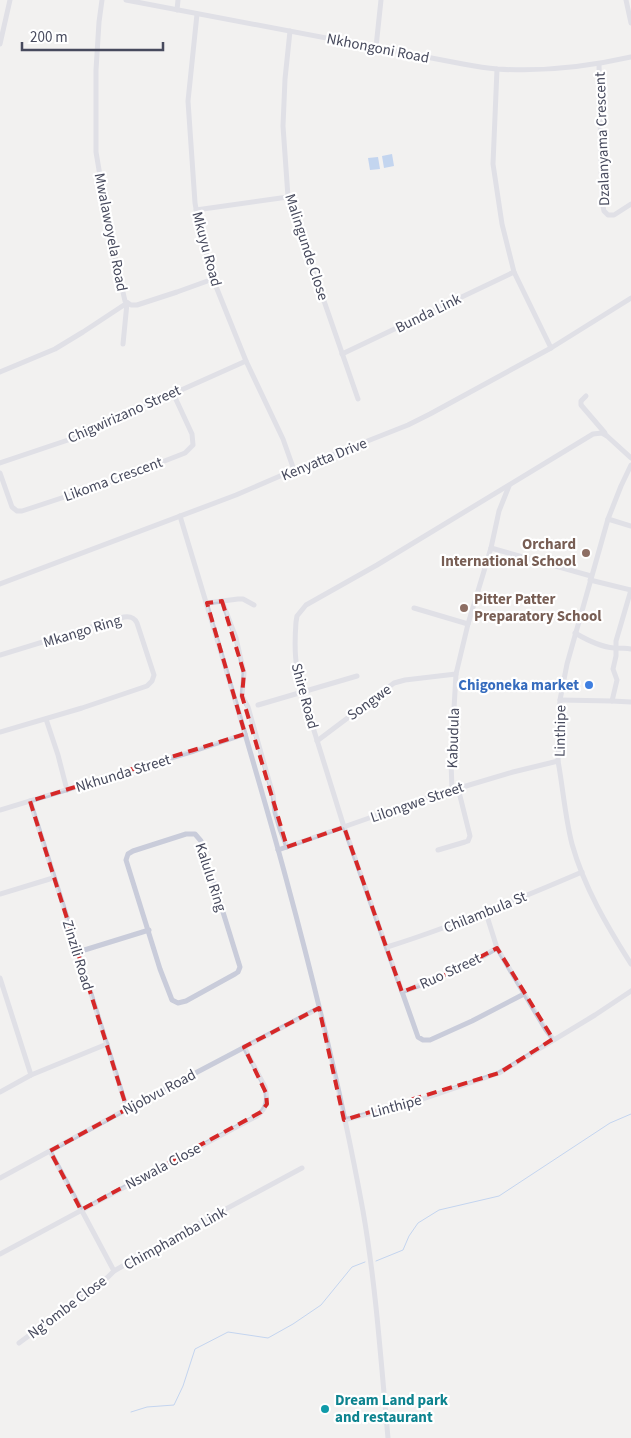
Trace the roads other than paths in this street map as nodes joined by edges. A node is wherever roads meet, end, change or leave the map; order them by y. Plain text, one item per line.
1 (10, 0) edge
2 (102, 0) edge
3 (126, 0) edge
4 (178, 0) edge
5 (381, 0) edge
6 (626, 0) edge
7 (177, 10) junction
8 (197, 14) junction
9 (631, 22) edge
10 (290, 31) junction
11 (0, 44) edge
12 (376, 48) junction
13 (631, 57) edge
14 (599, 64) junction
15 (497, 69) junction
16 (288, 196) junction
17 (631, 204) edge
18 (196, 210) junction
19 (514, 272) junction
20 (213, 279) junction
21 (631, 298) edge
22 (127, 303) junction
23 (123, 344) dead end
24 (551, 348) junction
25 (342, 354) junction
26 (246, 361) junction
27 (0, 372) edge
28 (173, 393) junction
29 (586, 396) dead end
30 (358, 399) dead end
31 (606, 436) junction
32 (631, 458) edge
33 (0, 463) edge
34 (631, 465) edge
35 (294, 470) junction
36 (0, 473) edge
37 (510, 484) junction
38 (180, 516) junction
39 (608, 519) junction
40 (631, 526) edge
41 (491, 548) junction
42 (590, 578) junction
43 (0, 584) edge
44 (631, 590) edge
45 (222, 601) junction
46 (207, 603) junction
47 (254, 604) dead end
48 (414, 608) dead end
49 (468, 624) junction
50 (575, 633) junction
51 (616, 648) junction
52 (631, 649) edge
53 (0, 655) edge
54 (456, 674) junction
55 (357, 676) dead end
56 (302, 692) junction
57 (560, 700) junction
58 (612, 701) junction
59 (631, 702) edge
60 (258, 705) dead end
61 (46, 719) junction
62 (0, 732) edge
63 (245, 734) junction
64 (317, 740) junction
65 (558, 761) junction
66 (455, 789) junction
67 (67, 790) junction
68 (30, 802) junction
69 (0, 810) edge
70 (344, 827) junction
71 (287, 847) junction
72 (278, 850) junction
73 (438, 850) dead end
74 (582, 872) junction
75 (54, 878) junction
76 (0, 894) edge
77 (486, 913) junction
78 (149, 930) junction
79 (387, 948) junction
80 (497, 948) junction
81 (78, 952) junction
82 (631, 964) edge
83 (0, 978) edge
84 (631, 991) edge
85 (402, 992) junction
86 (524, 994) junction
87 (319, 1008) junction
88 (553, 1039) junction
89 (107, 1044) junction
90 (244, 1047) junction
91 (31, 1075) junction
92 (0, 1083) edge
93 (2, 1090) edge
94 (127, 1108) junction
95 (344, 1120) junction
96 (50, 1151) junction
97 (302, 1168) dead end
98 (0, 1178) edge
99 (81, 1210) junction
100 (0, 1254) edge
101 (114, 1271) junction
102 (18, 1343) dead end
103 (388, 1438) edge

1 - 11 street
2 - 22 street, Mwalawoyela Road
3 - 7 street, Nkhongoni Road
4 - 7 street
5 - 12 street
6 - 9 street
7 - 8 street, Nkhongoni Road
8 - 10 street, Nkhongoni Road
8 - 18 street, Mkuyu Road
10 - 12 street, Nkhongoni Road
10 - 16 street, Malingunde Close
12 - 15 street, Nkhongoni Road
13 - 14 street, Nkhongoni Road
14 - 15 street, Nkhongoni Road
14 - 17 street, Dzalanyama Crescent
15 - 19 street
16 - 18 street
16 - 25 street, Malingunde Close
18 - 20 street, Mkuyu Road
19 - 24 street
19 - 25 street, Bunda Link
20 - 22 street, Mwalawoyela Road
20 - 26 street, Mkuyu Road
21 - 24 street, Kenyatta Drive
22 - 23 street
22 - 27 street
24 - 35 street, Kenyatta Drive
25 - 30 street, Malingunde Close
26 - 28 street, Chigwirizano Street
26 - 35 street, Mkuyu Road
28 - 33 street, Chigwirizano Street
28 - 36 street, Likoma Crescent
29 - 31 street
31 - 32 street
31 - 37 street, Shire Road
34 - 39 street, Linthipe
35 - 38 street, Kenyatta Drive
37 - 41 street, Kabudula
37 - 56 street, Shire Road
38 - 43 street, Kenyatta Drive
38 - 46 street
39 - 40 street
39 - 42 street, Linthipe
41 - 42 street
41 - 49 street, Kabudula
42 - 44 street
42 - 50 street, Linthipe
44 - 51 street
45 - 46 street
45 - 47 street
45 - 71 street
46 - 63 street
48 - 49 street
49 - 54 street, Kabudula
50 - 51 street
50 - 57 street, Linthipe
51 - 52 street
51 - 58 street
53 - 61 street, Mkango Ring
54 - 64 street, Songwe
54 - 66 street, Kabudula
55 - 56 street
56 - 60 street
56 - 64 street, Shire Road
57 - 58 street
57 - 65 street, Linthipe
58 - 59 street
61 - 62 street, Mkango Ring
61 - 67 street
63 - 67 street, Nkhunda Street
63 - 72 street
64 - 70 street, Shire Road
65 - 66 street, Lilongwe Street
65 - 74 street, Linthipe
66 - 70 street, Lilongwe Street
66 - 73 street, Kabudula
67 - 68 street, Nkhunda Street
68 - 69 street, Nkhunda Street
68 - 75 street, Zinzili Road
70 - 71 street, Lilongwe Street
70 - 79 street, Shire Road
71 - 72 street, Lilongwe Street
72 - 87 street
74 - 77 street, Chilambula St
74 - 82 street, Linthipe
75 - 76 street
75 - 81 street, Zinzili Road
77 - 79 street, Chilambula St
77 - 80 street
78 - 78 street, Kalulu Ring
78 - 81 street
79 - 85 street, Shire Road
80 - 85 street, Ruo Street
80 - 86 street
81 - 89 street, Zinzili Road
83 - 91 street
84 - 88 street, Linthipe
85 - 86 street, Shire Road
86 - 88 street
87 - 90 street, Njobvu Road
87 - 95 street
88 - 95 street, Linthipe
89 - 91 street
89 - 94 street, Zinzili Road
90 - 94 street, Njobvu Road
90 - 99 street, Nswala Close
91 - 93 street
92 - 93 street
94 - 96 street, Njobvu Road
95 - 103 street
96 - 98 street, Njobvu Road
96 - 99 street, Chimphamba Link
97 - 101 street, Chimphamba Link
99 - 100 street, Nswala Close
99 - 101 street, Chimphamba Link
101 - 102 street, Ng'ombe Close

